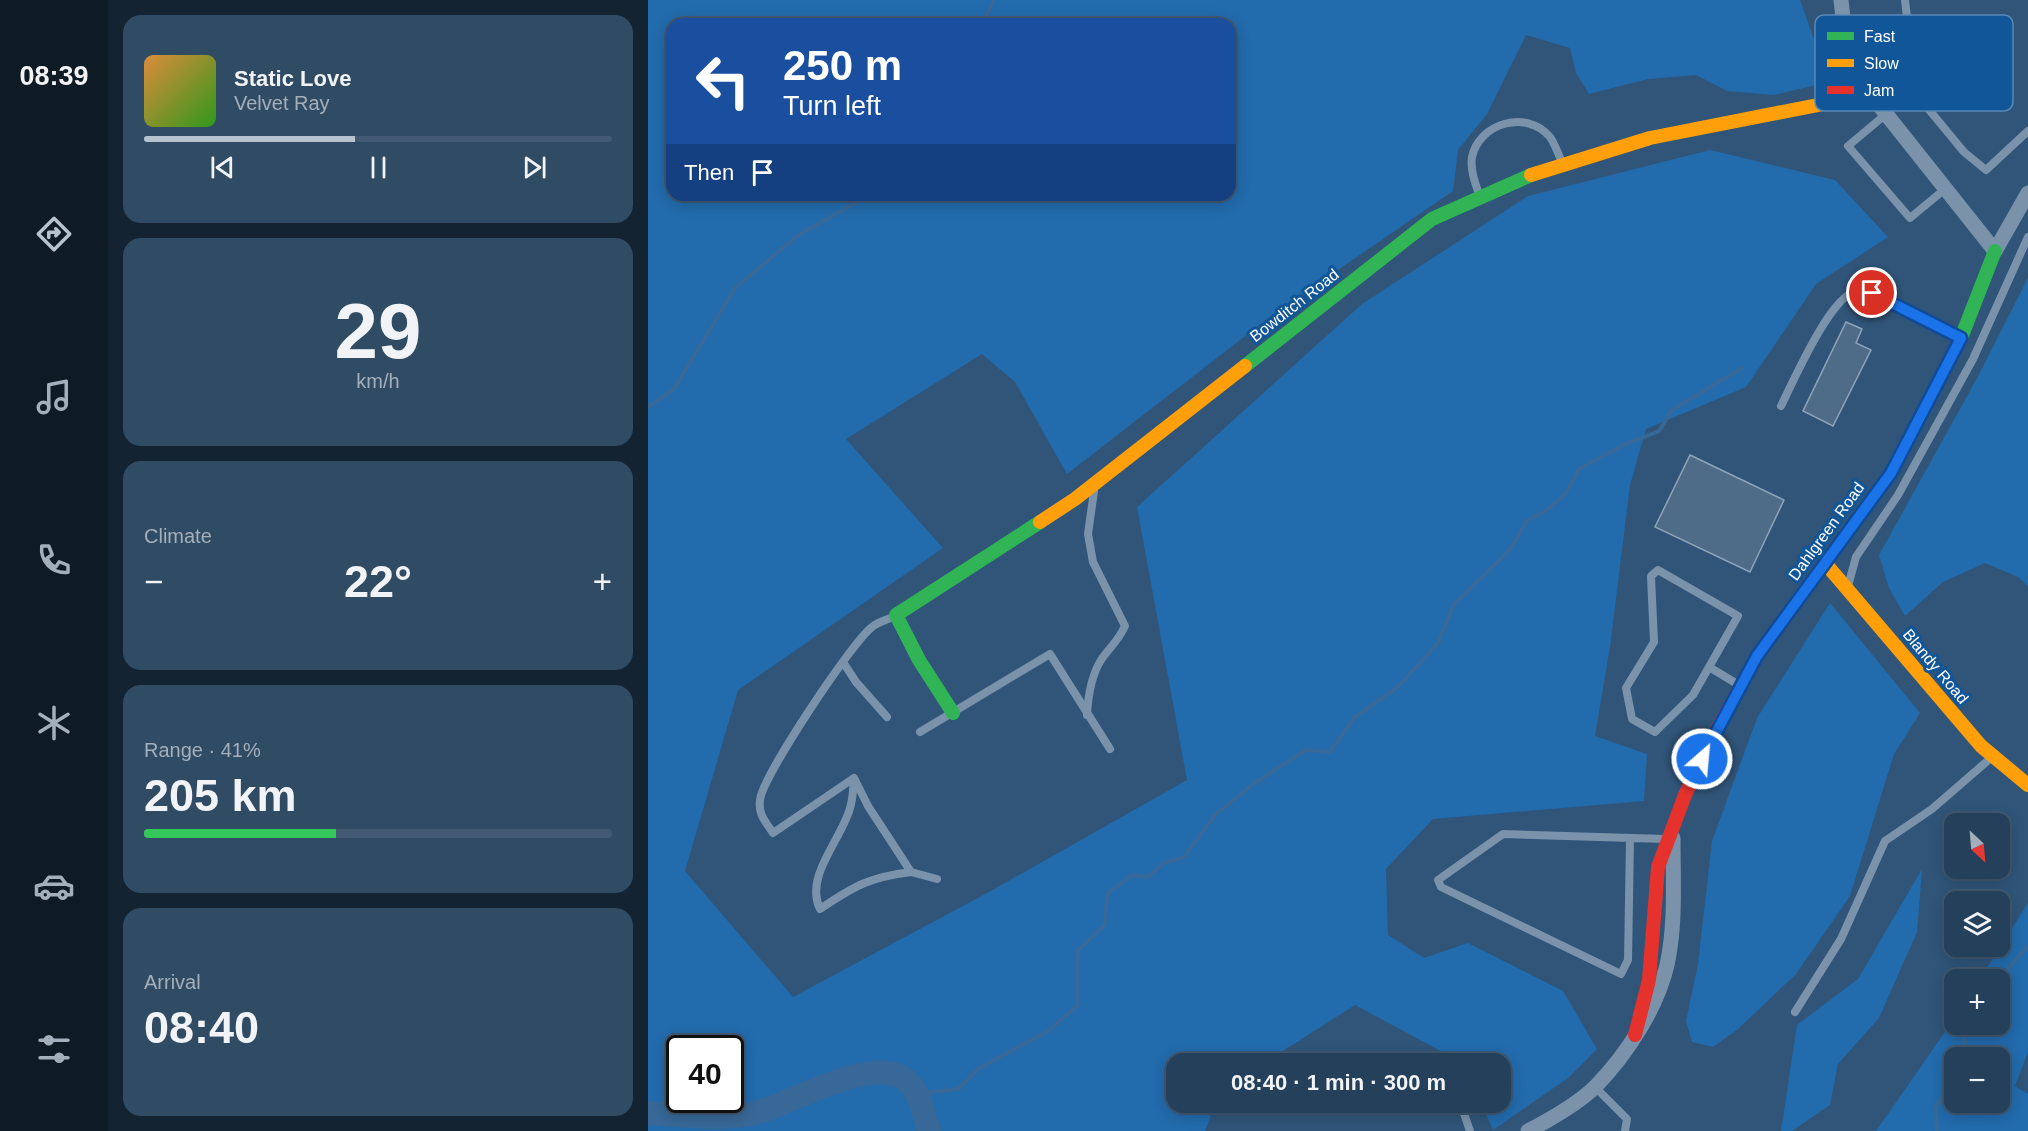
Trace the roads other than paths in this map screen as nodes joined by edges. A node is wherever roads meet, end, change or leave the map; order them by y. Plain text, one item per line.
1 (1841, 0) edge
2 (1905, 0) edge
3 (1843, 15) edge
4 (1907, 15) edge
5 (1815, 106) edge
6 (1882, 111) edge
7 (1930, 111) edge
8 (1885, 115) junction
9 (2028, 131) edge
10 (1563, 164) junction
11 (1945, 189) junction
12 (2028, 193) edge
13 (1479, 196) junction
14 (2028, 237) edge
15 (1995, 251) junction
16 (1961, 338) junction
17 (1781, 406) dead end
18 (1095, 483) junction
19 (1825, 563) junction
20 (1847, 587) junction
21 (896, 615) junction
22 (843, 662) junction
23 (1709, 667) junction
24 (1741, 686) junction
25 (953, 713) junction
26 (1087, 715) junction
27 (887, 717) dead end
28 (920, 732) dead end
29 (1110, 750) dead end
30 (1993, 756) junction
31 (854, 778) junction
32 (2028, 785) edge
33 (1673, 824) junction
34 (1630, 839) junction
35 (1668, 839) junction
36 (911, 872) junction
37 (937, 879) dead end
38 (1795, 1012) dead end
39 (1635, 1035) junction
40 (1595, 1087) junction
41 (1464, 1113) edge
42 (1553, 1125) edge
43 (1470, 1131) edge
44 (1528, 1131) edge
45 (1625, 1131) edge

1 - 3 street
2 - 4 lane
5 - 10 street, Bowditch Road
6 - 8 street
7 - 9 lane
8 - 11 street
8 - 11 lane
10 - 13 street, Bowditch Road
10 - 13 lane
11 - 15 street
12 - 15 street, Dahlgreen Road
13 - 18 street, Bowditch Road
14 - 20 lane
15 - 16 street, Dahlgreen Road
16 - 17 lane
16 - 19 street, Dahlgreen Road
18 - 21 street, Bowditch Road
18 - 26 lane
19 - 20 street, Blandy Road
19 - 24 street, Dahlgreen Road
20 - 30 street, Blandy Road
21 - 22 lane
21 - 25 street
22 - 27 lane
22 - 31 lane
23 - 23 lane
23 - 24 lane
24 - 33 street, Dahlgreen Road
25 - 26 lane
25 - 28 lane
26 - 29 lane
30 - 32 street, Blandy Road
30 - 38 lane
31 - 36 lane
31 - 36 lane
33 - 35 street, Dahlgreen Road
33 - 39 street, Dahlgreen Road
34 - 34 lane
34 - 35 lane
35 - 39 street, Dahlgreen Road
36 - 37 lane
39 - 40 street, Dahlgreen Road
40 - 42 street, Dahlgreen Road
40 - 45 lane
41 - 43 lane
42 - 44 street, Dahlgreen Road

